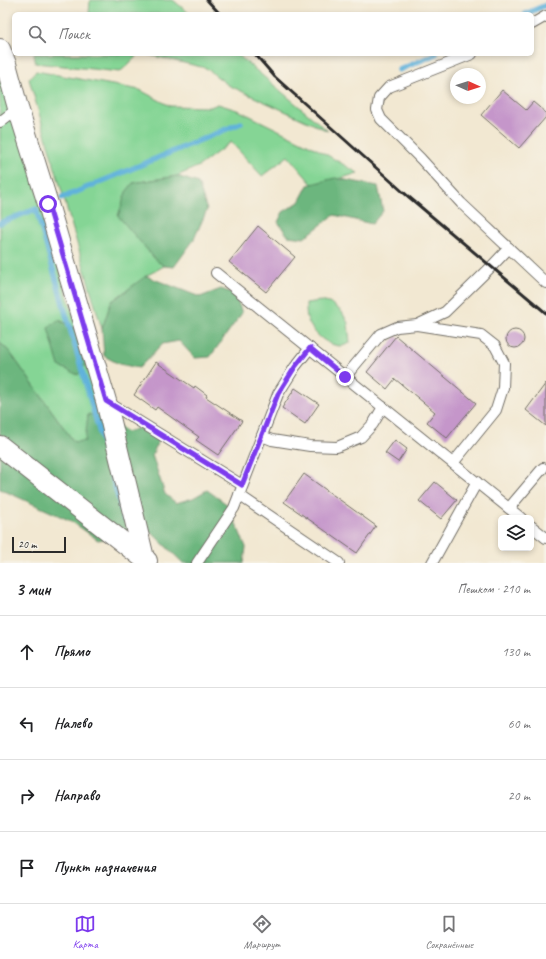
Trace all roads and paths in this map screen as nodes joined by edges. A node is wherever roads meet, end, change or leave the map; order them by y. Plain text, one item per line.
1 (546, 16) edge
2 (534, 23) edge
3 (0, 49) edge
4 (467, 56) edge
5 (18, 108) junction
6 (0, 122) edge
7 (509, 248) junction
8 (216, 273) dead end
9 (546, 283) edge
10 (417, 325) junction
11 (310, 348) junction
12 (345, 377) junction
13 (106, 401) junction
14 (383, 407) junction
15 (262, 436) junction
16 (0, 446) edge
17 (453, 463) junction
18 (544, 468) dead end
19 (477, 482) junction
20 (241, 490) junction
21 (509, 508) junction
22 (517, 515) edge
23 (534, 528) edge
24 (546, 538) edge
25 (147, 560) edge
26 (197, 563) edge
27 (339, 563) edge
28 (432, 563) edge

1 - 2 lane
3 - 5 street
4 - 7 lane
5 - 6 lane
5 - 13 street
7 - 9 lane
7 - 10 lane
8 - 11 lane
10 - 12 lane
10 - 17 lane
11 - 12 lane
11 - 15 lane
12 - 14 lane
13 - 20 lane
13 - 25 street
14 - 15 lane
14 - 17 lane
15 - 20 lane
16 - 25 street
17 - 19 lane
18 - 21 lane
19 - 21 lane
19 - 28 lane
20 - 26 lane
20 - 27 lane
21 - 22 lane
23 - 24 lane

